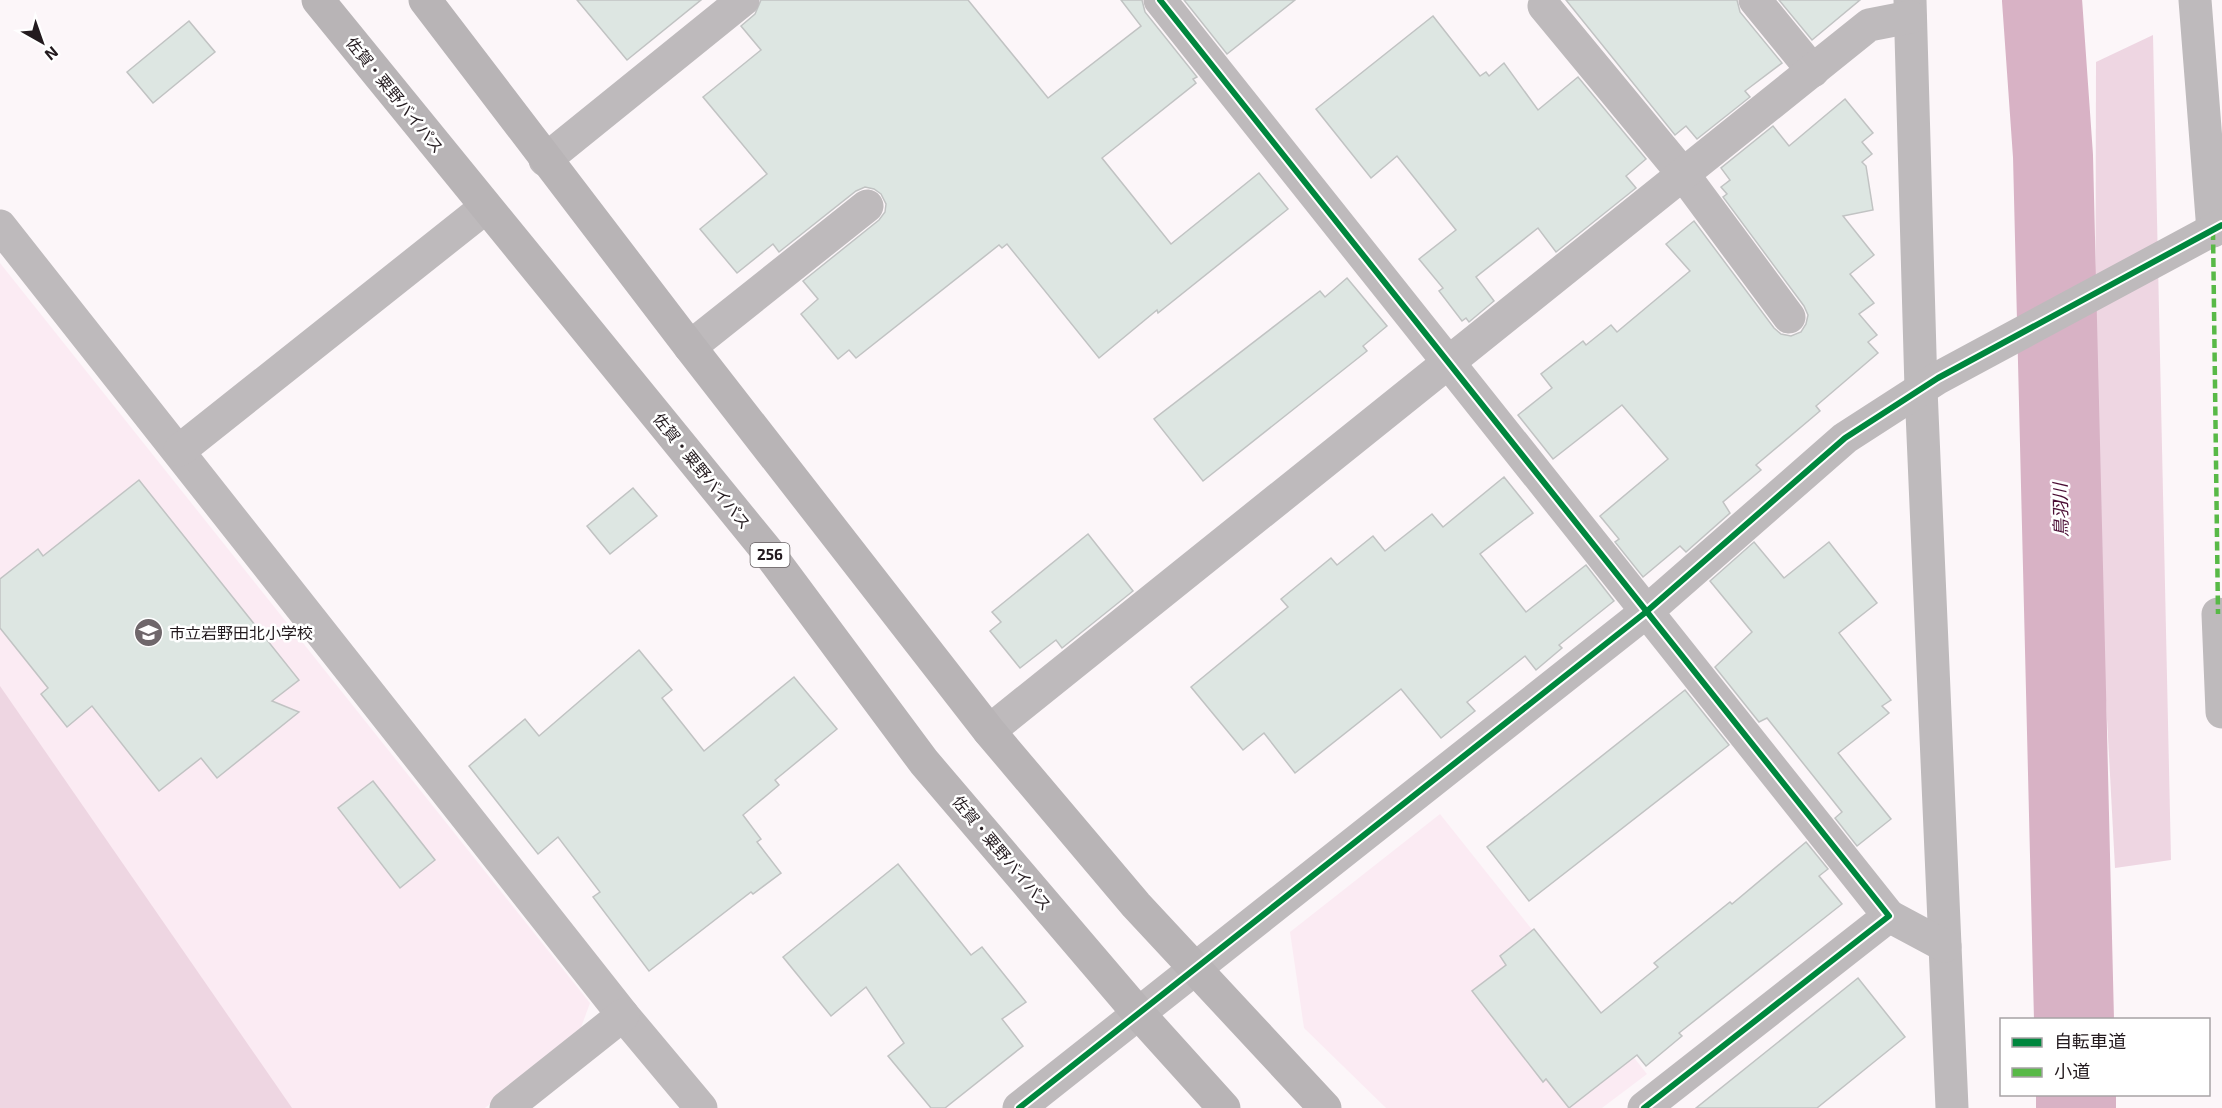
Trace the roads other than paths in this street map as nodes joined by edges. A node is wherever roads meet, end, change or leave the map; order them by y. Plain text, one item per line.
1 (318, 0) edge
2 (425, 0) edge
3 (743, 0) edge
4 (1160, 0) edge
5 (1755, 0) edge
6 (2195, 0) edge
7 (1544, 6) dead end
8 (1910, 8) edge
9 (1813, 70) junction
10 (545, 160) junction
11 (1683, 174) junction
12 (867, 206) dead end
13 (486, 207) junction
14 (0, 226) edge
15 (2207, 234) edge
16 (1789, 317) dead end
17 (690, 347) junction
18 (1447, 363) junction
19 (1929, 384) junction
20 (180, 450) junction
21 (1646, 612) junction
22 (2218, 614) dead end
23 (2222, 712) edge
24 (989, 731) junction
25 (1889, 916) junction
26 (1945, 946) junction
27 (1196, 969) junction
28 (1139, 1014) junction
29 (623, 1015) junction
30 (506, 1108) edge
31 (701, 1108) edge
32 (1019, 1108) edge
33 (1224, 1108) edge
34 (1325, 1108) edge
35 (1644, 1108) edge
36 (1952, 1108) edge

1 - 13 highway, 佐賀・粟野バイパス / 256
2 - 10 highway
3 - 10 street
4 - 18 street
5 - 9 street
6 - 15 street
7 - 11 street
8 - 9 street
8 - 19 street
9 - 11 street
10 - 17 highway
11 - 16 street
11 - 18 street
12 - 17 street
13 - 20 street
13 - 28 highway, 佐賀・粟野バイパス / 256
14 - 20 street
15 - 19 street
17 - 24 highway
18 - 21 street
18 - 24 street
19 - 21 street
19 - 26 street
20 - 29 street
21 - 25 street
21 - 27 street
22 - 23 street
24 - 27 highway
25 - 26 street
25 - 35 street
26 - 36 street
27 - 28 street
27 - 34 highway
28 - 32 street
28 - 33 highway, 佐賀・粟野バイパス / 256
29 - 30 street
29 - 31 street

